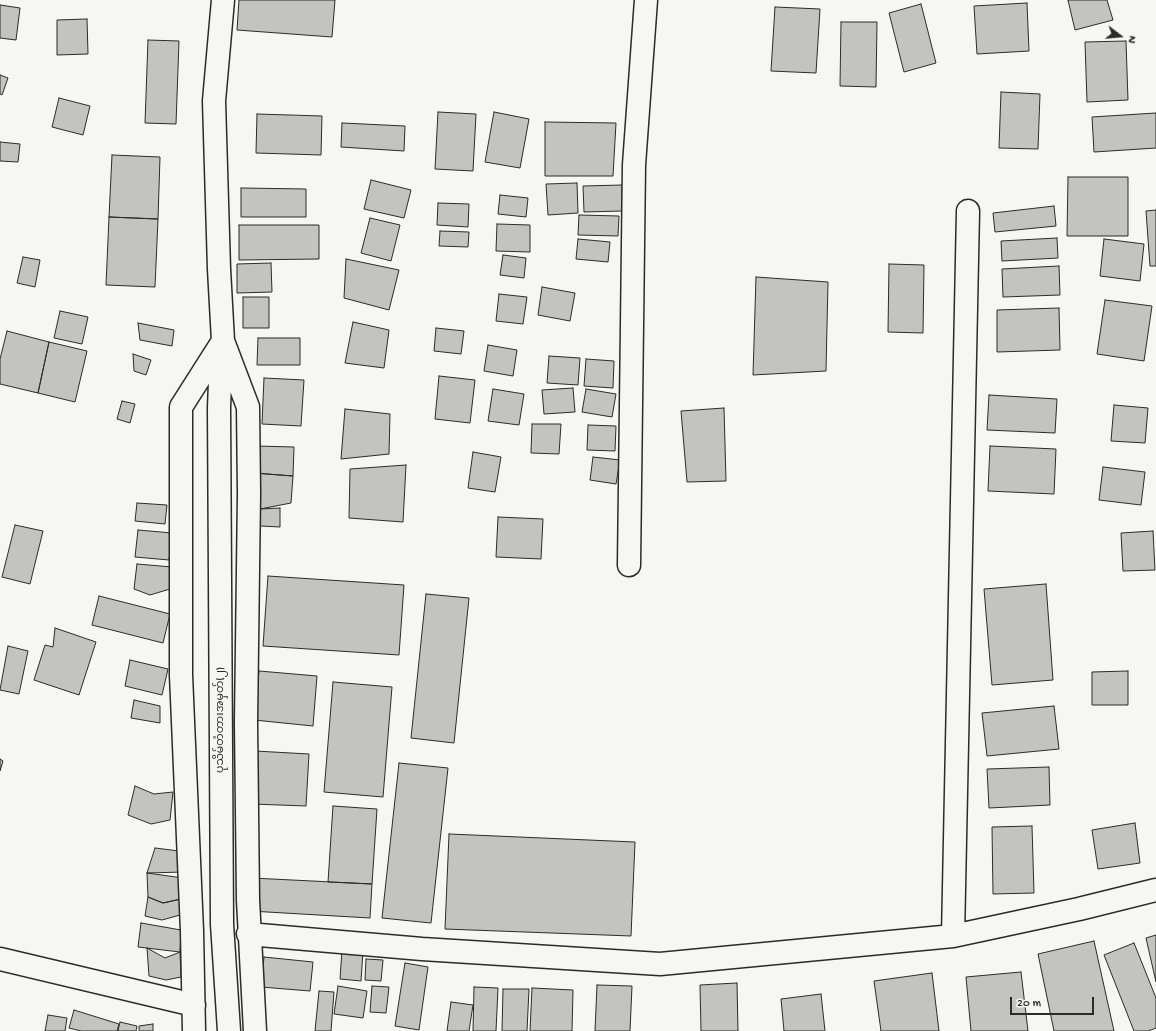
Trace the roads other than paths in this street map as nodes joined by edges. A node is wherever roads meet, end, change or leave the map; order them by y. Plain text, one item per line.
1 (223, 0) edge
2 (646, 0) edge
3 (968, 211) dead end
4 (223, 341) junction
5 (629, 565) dead end
6 (1156, 890) edge
7 (248, 934) junction
8 (953, 936) junction
9 (0, 959) edge
10 (194, 1005) junction
11 (194, 1031) edge
12 (229, 1031) edge
13 (255, 1031) edge

1 - 4 street
2 - 5 street
3 - 8 street
4 - 7 street
4 - 10 street
4 - 12 street, ပုသိမ်တံတားအမှတ်(၂)
6 - 8 street
7 - 8 street
7 - 13 street
9 - 10 street
10 - 11 street

